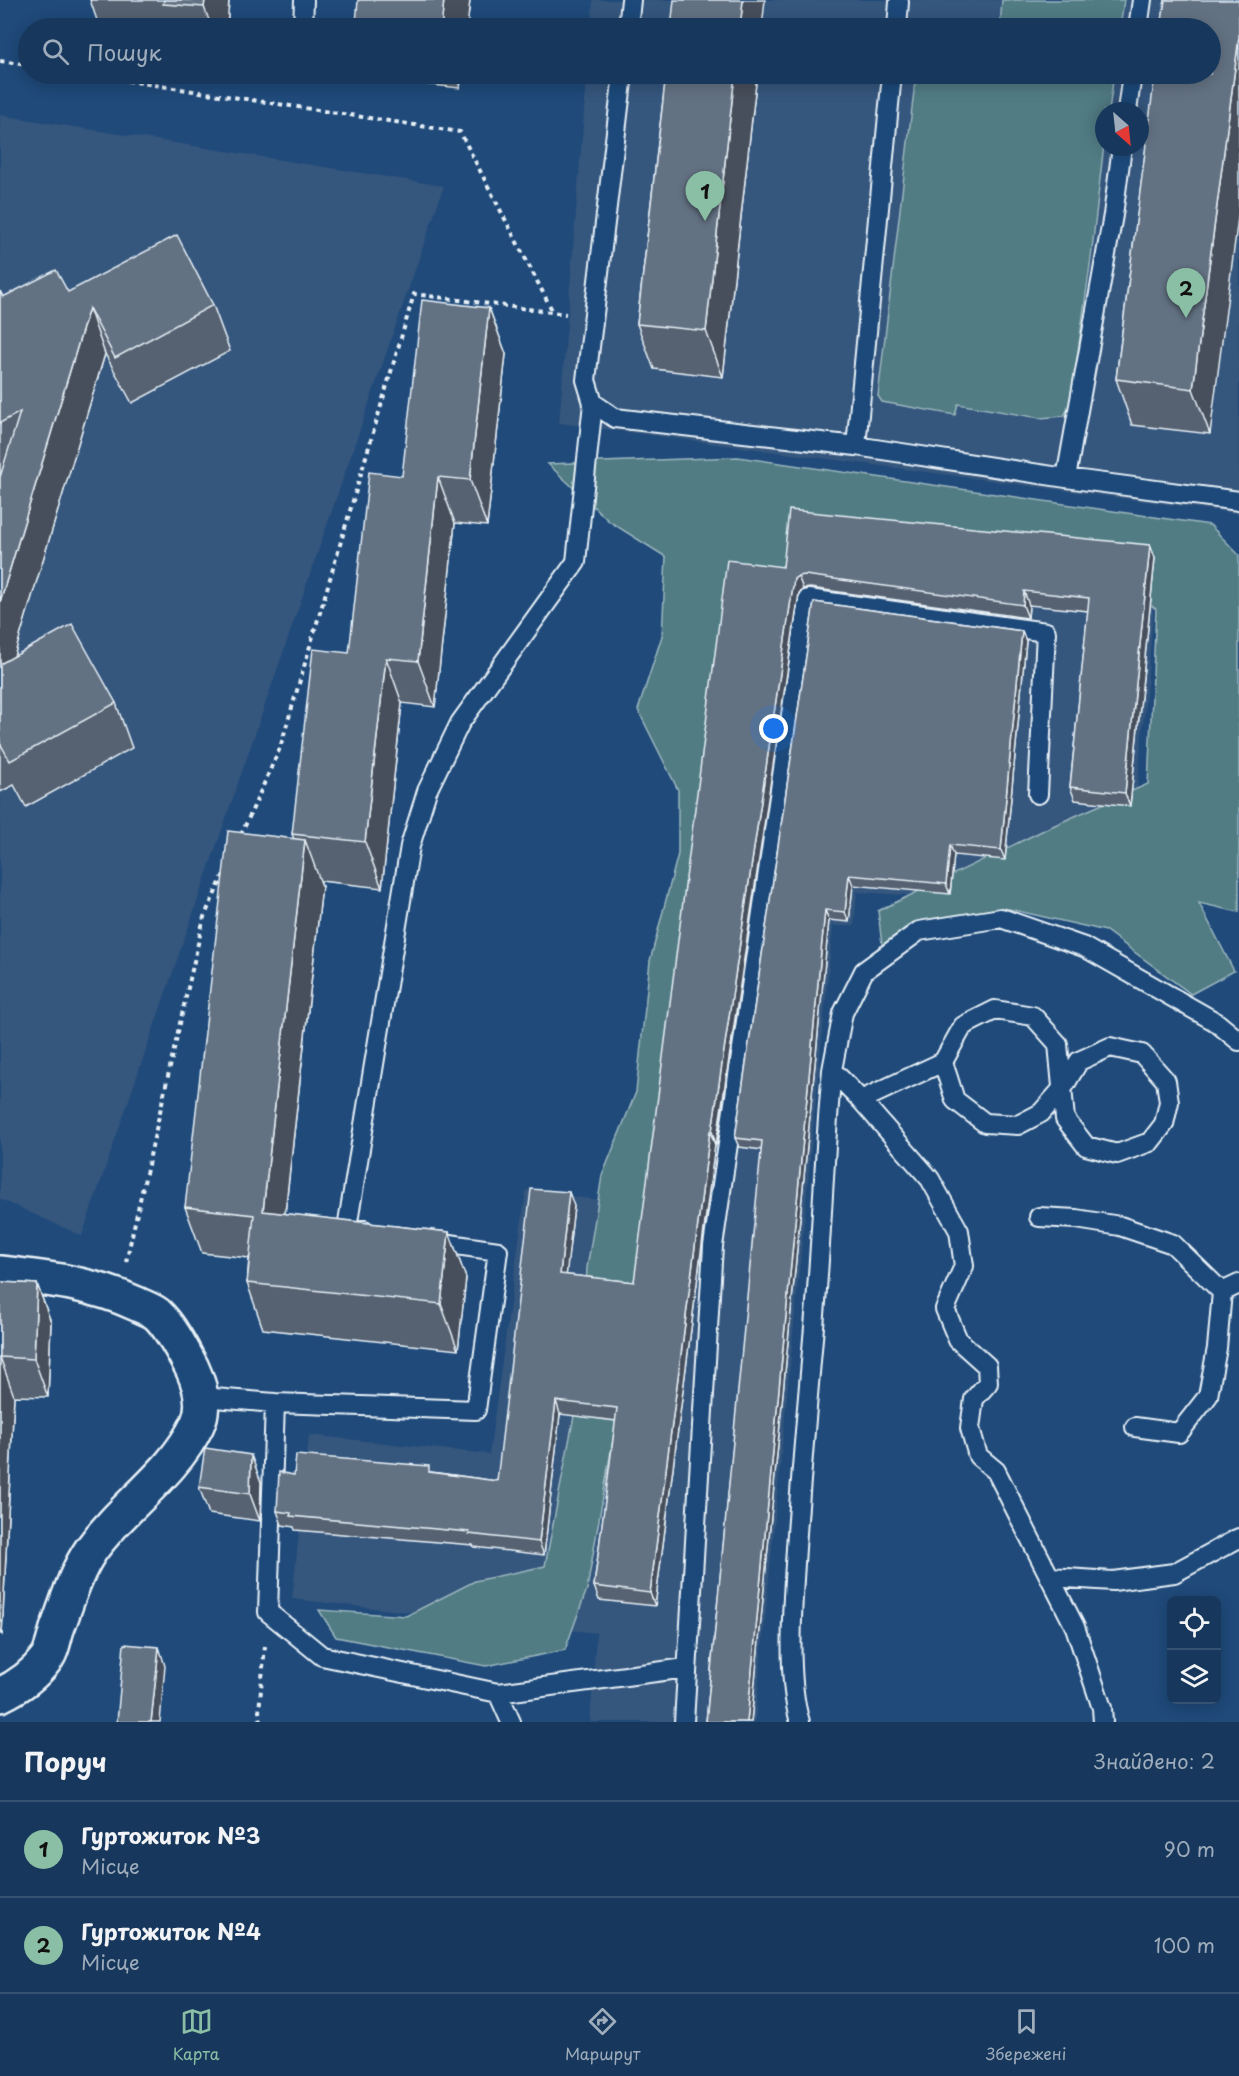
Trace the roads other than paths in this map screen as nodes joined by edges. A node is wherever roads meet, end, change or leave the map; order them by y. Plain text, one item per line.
1 (304, 0) edge
2 (631, 0) edge
3 (1142, 0) edge
4 (899, 2) dead end
5 (303, 18) edge
6 (629, 18) edge
7 (898, 18) edge
8 (1139, 18) edge
9 (622, 84) edge
10 (891, 84) edge
11 (1131, 84) edge
12 (1128, 102) edge
13 (1121, 156) edge
14 (593, 403) junction
15 (856, 446) junction
16 (1066, 478) junction
17 (1239, 501) edge
18 (1038, 794) dead end
19 (1239, 1041) edge
20 (943, 1062) junction
21 (832, 1070) junction
22 (1063, 1088) junction
23 (861, 1100) junction
24 (1039, 1216) dead end
25 (382, 1233) edge
26 (417, 1239) edge
27 (0, 1274) edge
28 (1239, 1284) edge
29 (1222, 1292) junction
30 (202, 1397) junction
31 (274, 1403) junction
32 (1135, 1427) dead end
33 (1239, 1538) edge
34 (1051, 1577) junction
35 (687, 1668) junction
36 (498, 1694) junction
37 (0, 1695) edge
38 (511, 1722) edge
39 (684, 1722) edge
40 (800, 1722) edge
41 (1103, 1722) edge

1 - 5 lane
2 - 6 lane
3 - 8 lane
4 - 7 lane
9 - 14 lane
10 - 15 lane
11 - 12 lane
13 - 16 lane
14 - 15 lane
14 - 25 lane
15 - 16 lane
16 - 17 lane
18 - 35 lane
19 - 21 lane
20 - 22 lane
20 - 22 lane
20 - 23 lane
21 - 23 lane
21 - 40 lane
22 - 22 lane
23 - 34 lane
24 - 29 lane
26 - 31 lane
27 - 30 street
28 - 29 lane
29 - 32 lane
30 - 31 lane
30 - 37 street
31 - 36 lane
33 - 34 lane
34 - 41 lane
35 - 36 lane
35 - 39 lane
36 - 38 lane

